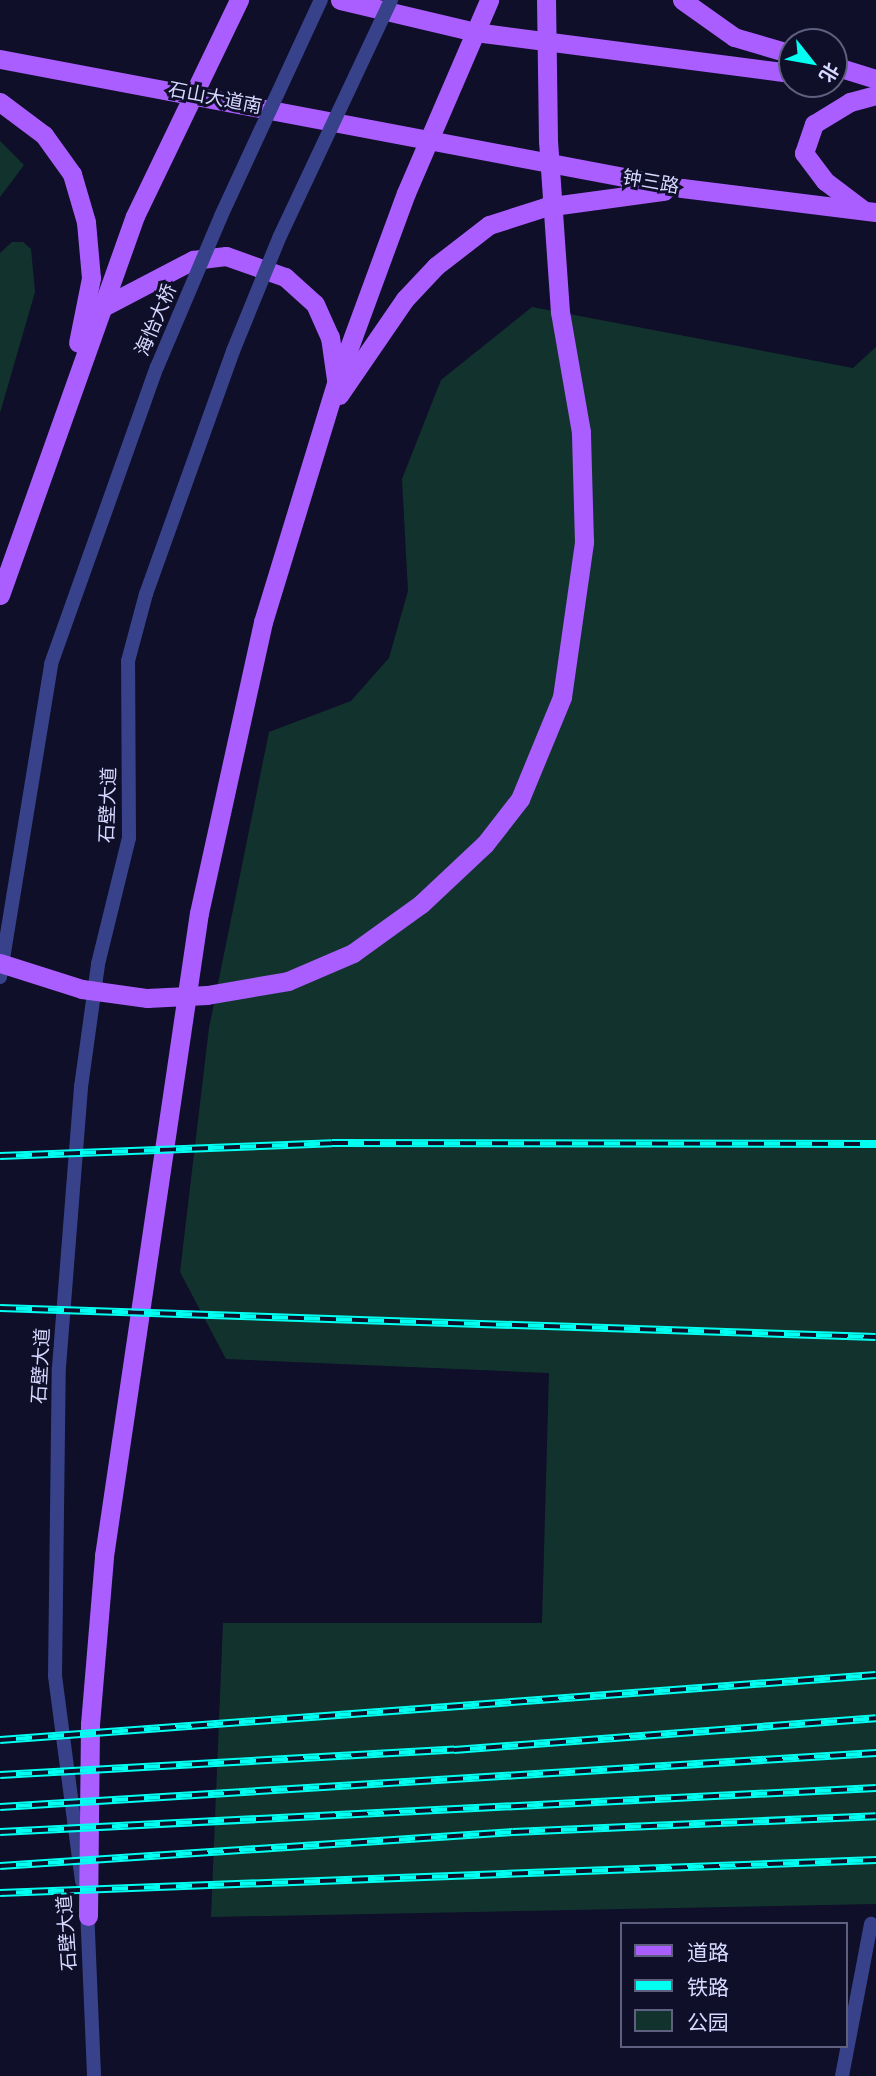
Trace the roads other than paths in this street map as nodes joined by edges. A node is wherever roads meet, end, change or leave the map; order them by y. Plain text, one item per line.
1 (239, 0) edge
2 (321, 0) edge
3 (340, 0) edge
4 (391, 0) edge
5 (489, 0) edge
6 (546, 0) edge
7 (682, 0) edge
8 (475, 32) junction
9 (778, 50) edge
10 (0, 59) edge
11 (778, 71) edge
12 (848, 71) edge
13 (848, 79) edge
14 (876, 81) edge
15 (191, 93) junction
16 (876, 95) edge
17 (0, 102) edge
18 (429, 140) junction
19 (682, 188) junction
20 (870, 211) edge
21 (101, 308) junction
22 (336, 383) junction
23 (66, 407) junction
24 (327, 414) junction
25 (0, 595) edge
26 (0, 963) edge
27 (0, 977) edge
28 (88, 1916) junction
29 (871, 1924) dead end
30 (848, 2045) edge
31 (847, 2048) edge
32 (94, 2076) edge
33 (842, 2076) edge

1 - 15 main road
2 - 27 street, 海怡大桥, bridge
3 - 8 main road
4 - 28 street, 石壁大道, bridge
5 - 8 main road
6 - 26 main road, bridge
7 - 9 main road
8 - 11 main road
8 - 18 main road
10 - 15 main road, 石山大道南
12 - 14 main road
13 - 14 main road
15 - 18 main road, 石山大道南
15 - 21 main road
16 - 20 main road
17 - 23 main road
18 - 19 main road, 钟三路
18 - 22 main road
19 - 20 main road, 钟三路
19 - 24 main road
21 - 22 main road
21 - 23 main road
22 - 24 main road
23 - 25 main road
24 - 28 main road
28 - 32 street, 石壁大道
29 - 30 street
31 - 33 street

